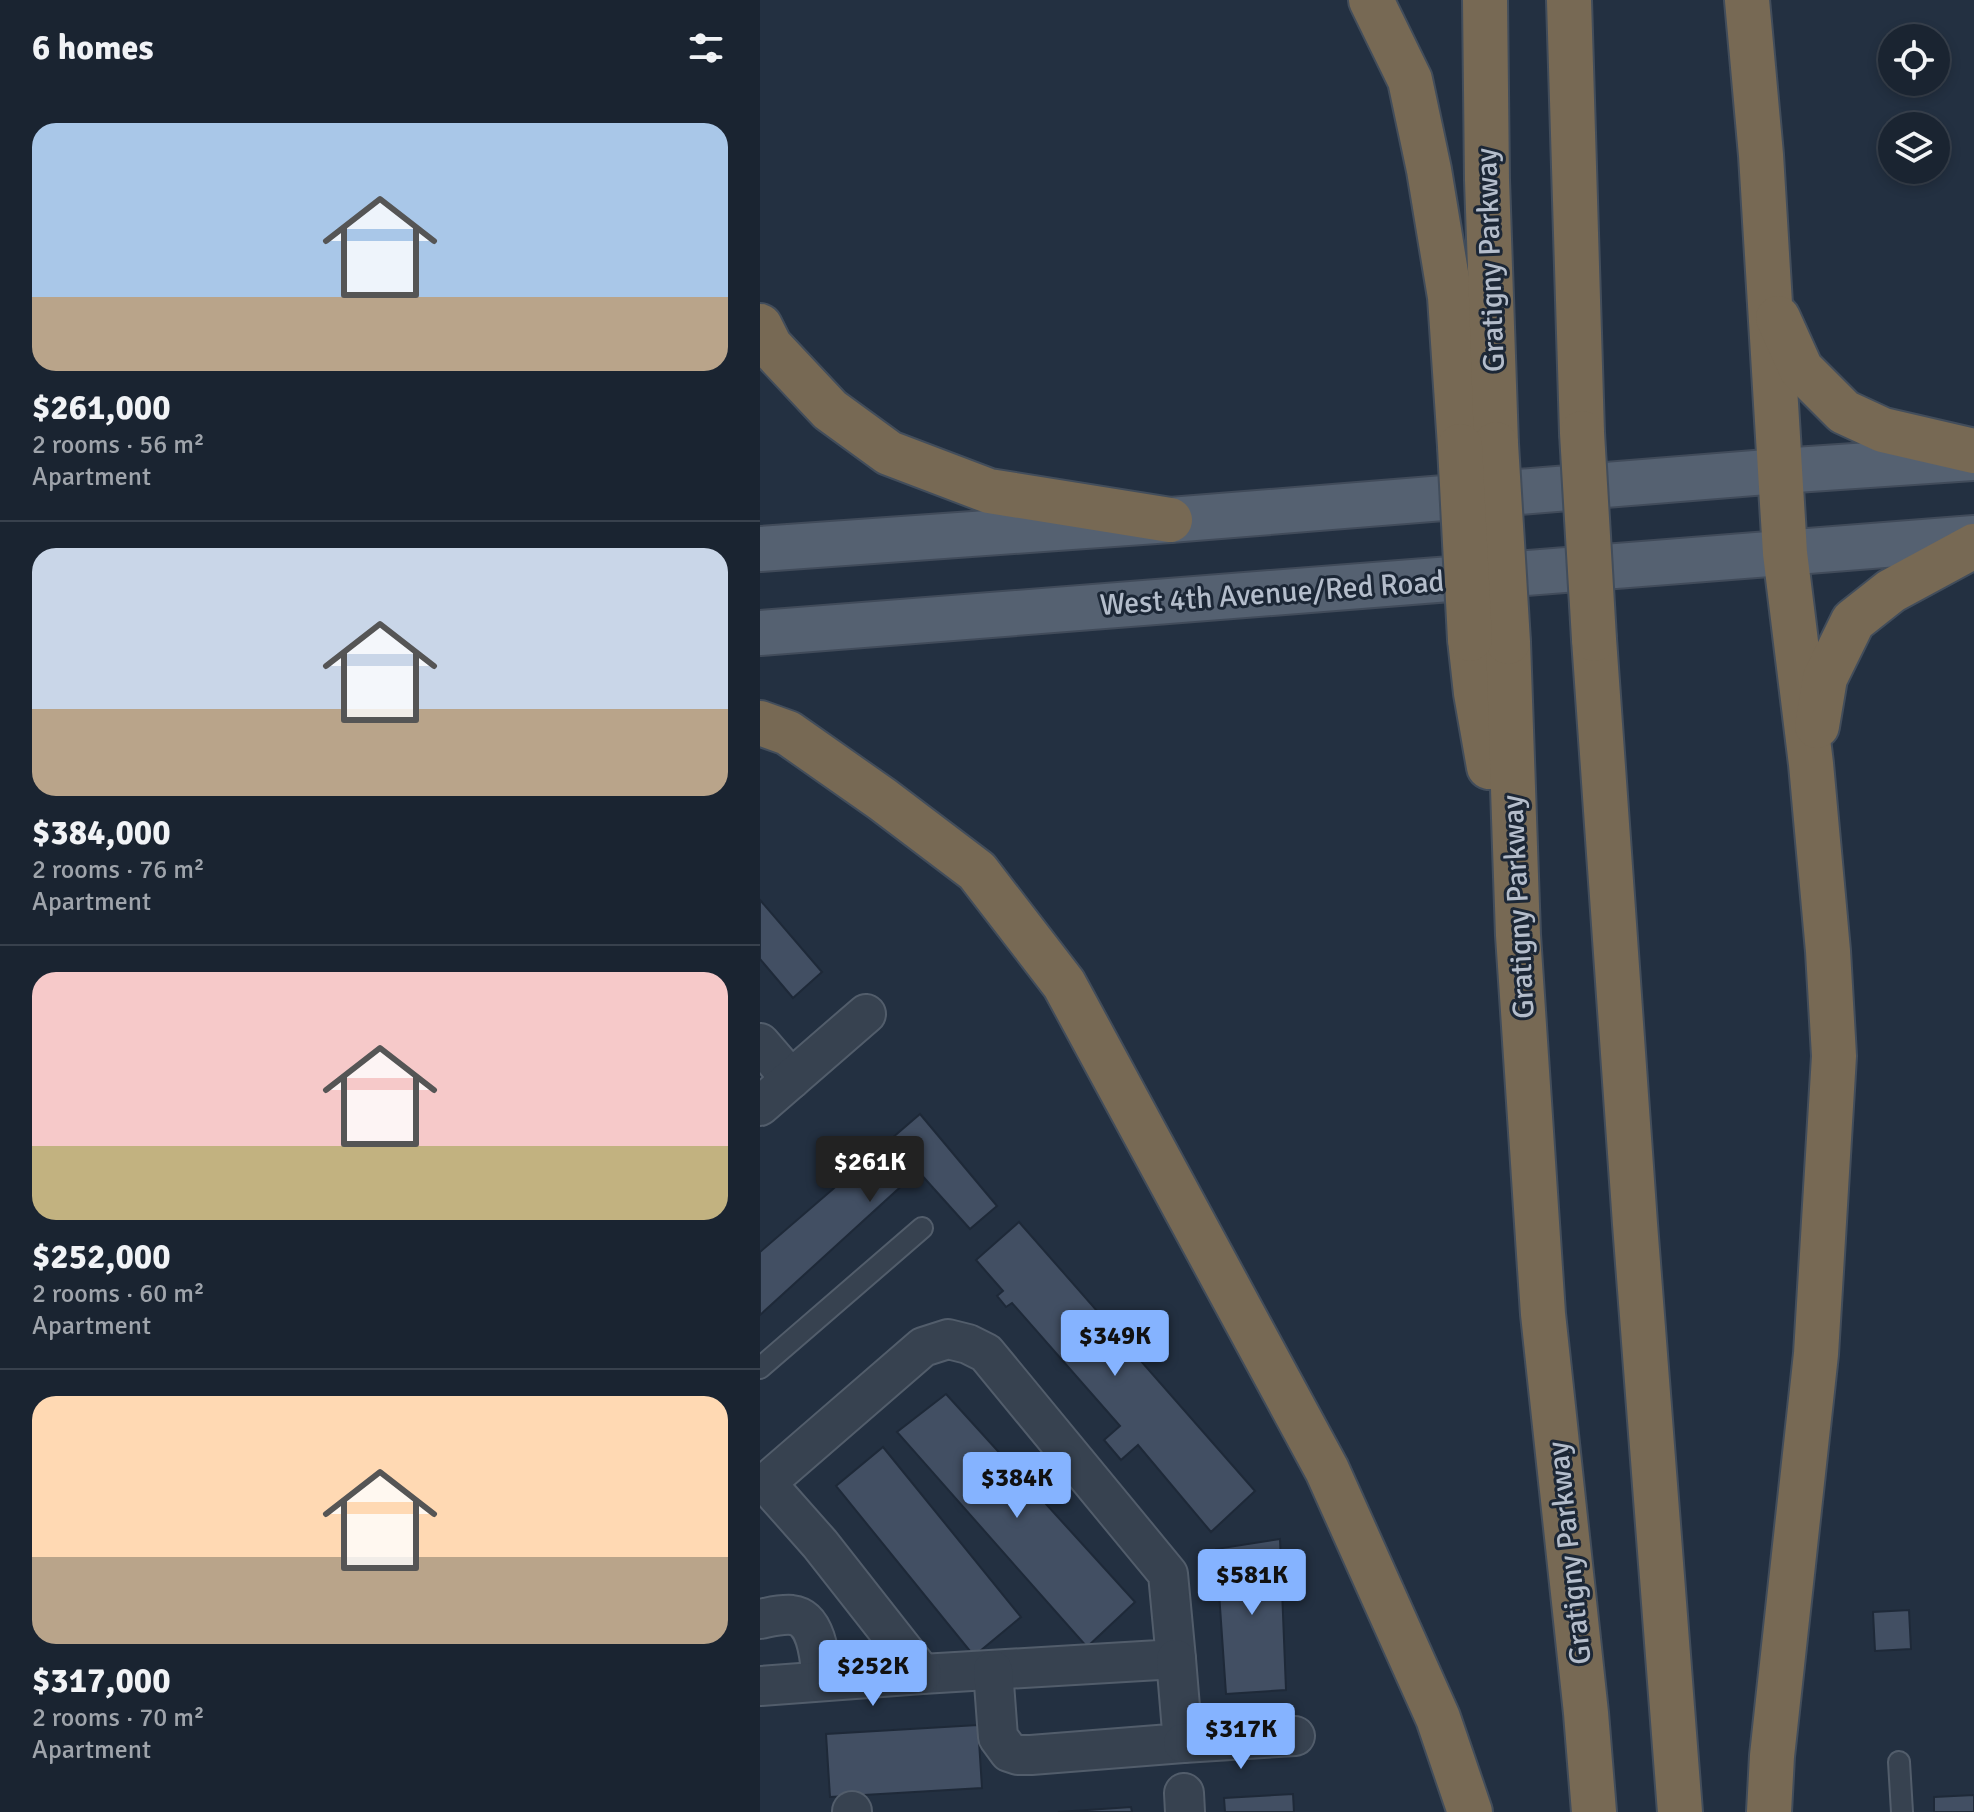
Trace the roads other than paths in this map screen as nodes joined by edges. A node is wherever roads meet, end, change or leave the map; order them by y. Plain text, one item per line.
1 (1371, 0) edge
2 (1485, 0) edge
3 (1569, 0) edge
4 (1747, 0) edge
5 (1768, 297) junction
6 (760, 326) edge
7 (1478, 445) junction
8 (1974, 451) edge
9 (1974, 458) edge
10 (1780, 471) junction
11 (1170, 520) junction
12 (1974, 538) edge
13 (1974, 546) edge
14 (760, 549) edge
15 (1785, 553) junction
16 (760, 633) edge
17 (760, 723) edge
18 (1811, 764) junction
19 (866, 1014) dead end
20 (760, 1043) edge
21 (791, 1079) junction
22 (760, 1106) edge
23 (922, 1228) dead end
24 (760, 1368) edge
25 (762, 1494) edge
26 (760, 1619) edge
27 (1176, 1659) junction
28 (993, 1670) junction
29 (922, 1674) junction
30 (822, 1680) junction
31 (760, 1686) edge
32 (1295, 1736) dead end
33 (1183, 1743) junction
34 (1899, 1762) dead end
35 (1470, 1812) edge
36 (1594, 1812) edge
37 (1680, 1812) edge
38 (1769, 1812) edge
39 (1902, 1812) edge

1 - 7 highway
2 - 7 highway, Gratigny Parkway
3 - 37 highway, bridge
4 - 5 highway
5 - 8 highway
5 - 10 highway
6 - 11 highway
7 - 36 highway, Gratigny Parkway, bridge
9 - 10 main road
10 - 11 main road
10 - 15 highway
11 - 14 main road
12 - 15 main road, West 4th Avenue/Red Road
13 - 18 highway
15 - 16 main road, West 4th Avenue/Red Road
15 - 18 highway
17 - 35 highway
18 - 38 highway
19 - 21 street
20 - 21 street
21 - 22 street
23 - 24 lane
25 - 27 street
25 - 29 street
26 - 30 street
27 - 28 street
27 - 33 street
28 - 29 street
28 - 33 street
29 - 30 street
30 - 31 street
32 - 33 street
34 - 39 lane

